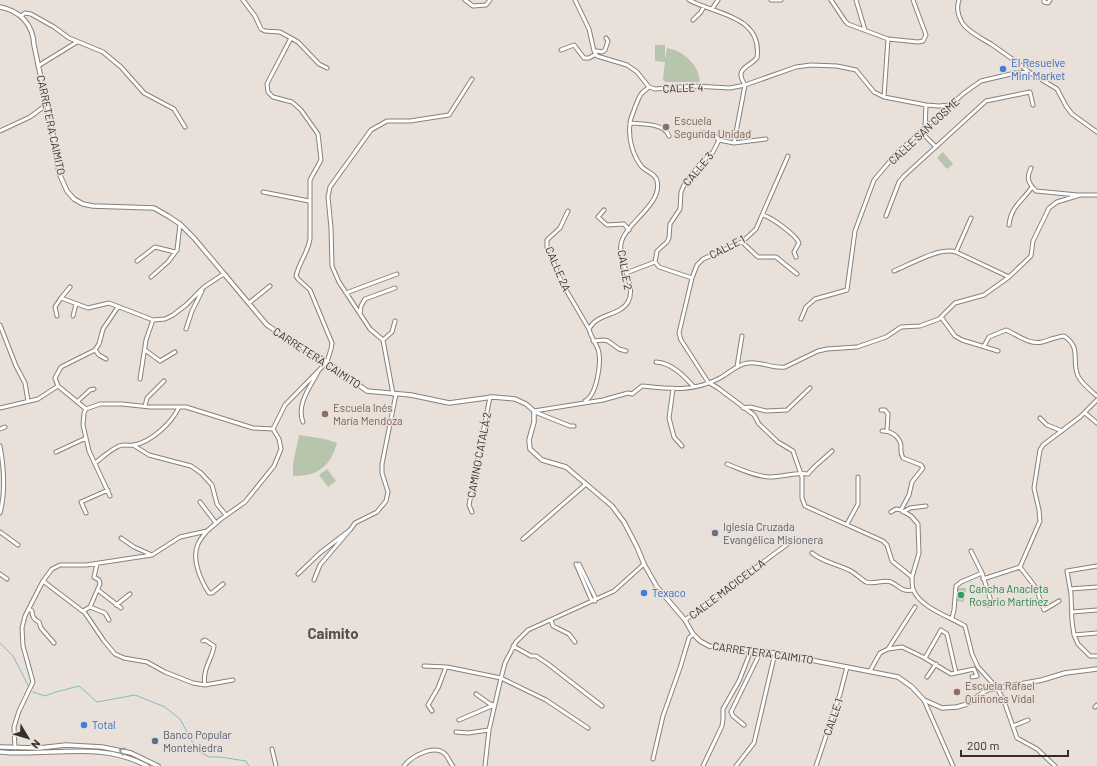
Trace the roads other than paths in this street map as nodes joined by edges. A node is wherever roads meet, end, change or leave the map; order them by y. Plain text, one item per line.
1 (243, 0) edge
2 (465, 0) edge
3 (477, 0) edge
4 (490, 0) edge
5 (575, 0) edge
6 (690, 0) edge
7 (718, 0) edge
8 (771, 0) edge
9 (781, 0) edge
10 (831, 0) edge
11 (856, 0) edge
12 (913, 0) edge
13 (959, 0) edge
14 (1044, 0) edge
15 (1050, 0) edge
16 (477, 5) junction
17 (704, 6) junction
18 (0, 7) edge
19 (712, 9) junction
20 (21, 16) junction
21 (693, 20) dead end
22 (865, 30) junction
23 (291, 38) junction
24 (606, 38) dead end
25 (888, 39) junction
26 (77, 42) junction
27 (561, 50) dead end
28 (595, 53) junction
29 (38, 66) junction
30 (327, 68) dead end
31 (1029, 72) junction
32 (472, 79) dead end
33 (745, 84) junction
34 (649, 87) junction
35 (884, 97) junction
36 (46, 105) junction
37 (926, 105) junction
38 (950, 105) junction
39 (1033, 105) dead end
40 (630, 123) junction
41 (185, 127) dead end
42 (925, 128) junction
43 (0, 131) edge
44 (921, 132) junction
45 (1097, 132) edge
46 (702, 133) dead end
47 (669, 136) dead end
48 (766, 139) dead end
49 (719, 140) junction
50 (734, 143) junction
51 (936, 147) junction
52 (788, 156) dead end
53 (1031, 168) dead end
54 (1032, 187) junction
55 (262, 192) dead end
56 (1080, 195) junction
57 (1097, 195) edge
58 (309, 201) junction
59 (604, 210) dead end
60 (568, 211) dead end
61 (763, 215) junction
62 (886, 216) dead end
63 (971, 218) dead end
64 (180, 224) junction
65 (1009, 225) dead end
66 (629, 230) junction
67 (742, 242) junction
68 (175, 252) junction
69 (956, 252) junction
70 (796, 257) dead end
71 (137, 261) dead end
72 (655, 262) junction
73 (894, 271) dead end
74 (626, 272) junction
75 (396, 274) dead end
76 (797, 274) dead end
77 (226, 275) junction
78 (151, 277) dead end
79 (1009, 277) junction
80 (692, 278) junction
81 (270, 286) dead end
82 (70, 287) dead end
83 (204, 287) junction
84 (395, 288) dead end
85 (346, 293) junction
86 (61, 298) junction
87 (76, 304) junction
88 (250, 304) junction
89 (118, 307) junction
90 (360, 314) junction
91 (57, 316) dead end
92 (72, 316) dead end
93 (941, 317) junction
94 (800, 319) dead end
95 (153, 320) junction
96 (395, 321) dead end
97 (0, 326) edge
98 (589, 329) junction
99 (186, 330) dead end
100 (742, 336) dead end
101 (383, 340) junction
102 (593, 341) junction
103 (984, 346) junction
104 (95, 350) junction
105 (145, 350) junction
106 (626, 351) dead end
107 (998, 351) dead end
108 (175, 352) dead end
109 (106, 359) dead end
110 (327, 362) junction
111 (656, 362) dead end
112 (738, 367) junction
113 (320, 369) junction
114 (140, 379) dead end
115 (164, 381) dead end
116 (708, 382) junction
117 (58, 386) junction
118 (694, 387) junction
119 (810, 388) dead end
120 (94, 389) dead end
121 (673, 389) junction
122 (394, 394) junction
123 (1097, 396) edge
124 (490, 397) junction
125 (1097, 400) edge
126 (28, 401) junction
127 (77, 402) junction
128 (582, 403) junction
129 (144, 406) junction
130 (178, 407) junction
131 (0, 408) edge
132 (743, 408) junction
133 (86, 409) junction
134 (880, 410) dead end
135 (534, 411) junction
136 (1085, 413) junction
137 (1040, 418) dead end
138 (302, 422) dead end
139 (1097, 423) edge
140 (574, 426) dead end
141 (5, 427) dead end
142 (0, 429) edge
143 (273, 430) junction
144 (887, 430) junction
145 (882, 431) dead end
146 (1062, 431) junction
147 (86, 438) junction
148 (133, 445) junction
149 (0, 446) edge
150 (682, 446) dead end
151 (832, 451) dead end
152 (56, 452) dead end
153 (95, 463) junction
154 (727, 464) dead end
155 (800, 473) junction
156 (858, 477) dead end
157 (586, 484) junction
158 (108, 490) junction
159 (110, 496) dead end
160 (200, 502) dead end
161 (926, 506) dead end
162 (902, 511) junction
163 (472, 512) dead end
164 (891, 512) dead end
165 (0, 513) edge
166 (86, 513) dead end
167 (226, 515) junction
168 (216, 523) junction
169 (847, 524) junction
170 (350, 530) junction
171 (207, 531) junction
172 (0, 532) edge
173 (121, 538) dead end
174 (523, 539) dead end
175 (789, 543) dead end
176 (18, 545) dead end
177 (971, 551) dead end
178 (812, 553) dead end
179 (152, 555) junction
180 (97, 564) junction
181 (578, 564) dead end
182 (644, 564) junction
183 (1097, 566) edge
184 (1020, 567) junction
185 (982, 573) junction
186 (0, 574) edge
187 (298, 574) dead end
188 (912, 577) junction
189 (7, 579) dead end
190 (983, 579) junction
191 (314, 580) dead end
192 (43, 581) junction
193 (223, 584) dead end
194 (1097, 587) edge
195 (1070, 589) junction
196 (98, 590) junction
197 (913, 590) junction
198 (130, 594) dead end
199 (594, 601) junction
200 (1059, 601) dead end
201 (116, 605) junction
202 (988, 605) dead end
203 (90, 607) junction
204 (915, 607) dead end
205 (121, 608) dead end
206 (29, 609) junction
207 (1097, 610) edge
208 (83, 611) junction
209 (1072, 612) junction
210 (952, 618) junction
211 (109, 620) dead end
212 (550, 620) junction
213 (685, 620) junction
214 (1097, 633) edge
215 (693, 634) junction
216 (1074, 635) junction
217 (203, 641) dead end
218 (54, 642) dead end
219 (575, 642) dead end
220 (514, 646) junction
221 (888, 649) junction
222 (750, 651) junction
223 (761, 652) junction
224 (775, 653) junction
225 (1097, 656) edge
226 (925, 658) junction
227 (936, 664) junction
228 (424, 666) dead end
229 (446, 667) junction
230 (847, 667) junction
231 (1097, 669) edge
232 (870, 672) junction
233 (956, 673) junction
234 (927, 677) dead end
235 (972, 677) dead end
236 (501, 678) junction
237 (232, 680) dead end
238 (205, 685) junction
239 (997, 688) junction
240 (476, 694) dead end
241 (924, 700) junction
242 (494, 705) junction
243 (602, 706) dead end
244 (432, 711) dead end
245 (459, 720) dead end
246 (1028, 720) dead end
247 (744, 725) dead end
248 (1013, 726) junction
249 (588, 728) dead end
250 (489, 730) junction
251 (456, 732) dead end
252 (0, 747) edge
253 (15, 748) junction
254 (272, 749) dead end
255 (0, 752) edge
256 (653, 759) dead end
257 (147, 766) edge
258 (158, 766) edge
259 (276, 766) edge
260 (404, 766) edge
261 (453, 766) edge
262 (485, 766) edge
263 (703, 766) edge
264 (736, 766) edge
265 (816, 766) edge
266 (953, 766) edge
267 (1055, 766) edge

1 - 23 street
2 - 16 street
3 - 16 street
4 - 16 street
5 - 28 street
6 - 17 street
7 - 19 street
8 - 9 street
10 - 22 street
11 - 22 street
12 - 25 street
13 - 31 street
14 - 15 street
17 - 19 street
17 - 21 street
18 - 20 street
19 - 33 street
20 - 26 street
20 - 29 street, CARRETERA CAIMITO
22 - 25 street
23 - 30 street
23 - 58 street
24 - 28 street
25 - 35 street
26 - 29 street
26 - 41 street
27 - 28 street, CALLE 4
28 - 34 street, CALLE 4
29 - 36 street, CARRETERA CAIMITO
31 - 38 street, CALLE SAN COSME
31 - 45 street
32 - 85 street
33 - 34 street, CALLE 4
33 - 35 street
33 - 50 street
34 - 40 street, CALLE 2
35 - 37 street
36 - 43 street
36 - 64 street, CARRETERA CAIMITO
37 - 38 street
37 - 42 street
38 - 42 street, CALLE SAN COSME
39 - 51 street
40 - 47 street
40 - 66 street, CALLE 2
42 - 44 street, CALLE SAN COSME
44 - 51 street
44 - 94 street, CALLE SAN COSME
46 - 49 street
48 - 50 street, CALLE 3
49 - 50 street, CALLE 3
49 - 72 street, CALLE 3
51 - 62 street
52 - 61 street, CALLE 1
53 - 54 street
54 - 56 street
54 - 65 street
55 - 58 street
56 - 57 street
56 - 79 street
58 - 110 street
59 - 66 street
60 - 98 street, CALLE 2A
61 - 67 street, CALLE 1
61 - 70 street
63 - 69 street
64 - 68 street
64 - 77 street, CARRETERA CAIMITO
66 - 74 street, CALLE 2
67 - 76 street
67 - 80 street, CALLE 1
68 - 71 street
68 - 78 street
69 - 73 street
69 - 79 street
72 - 74 street
72 - 80 street
74 - 98 street, CALLE 2
75 - 85 street
77 - 83 street
77 - 88 street, CARRETERA CAIMITO
79 - 93 street
80 - 116 street, CALLE 1
81 - 88 street
82 - 86 street
83 - 95 street
83 - 99 street
84 - 90 street
85 - 90 street
86 - 87 street
86 - 91 street
87 - 89 street
87 - 92 street
88 - 110 street, CARRETERA CAIMITO
89 - 95 street
89 - 104 street
90 - 101 street
93 - 103 street
93 - 112 street
95 - 105 street
96 - 101 street
97 - 126 street
98 - 102 street
100 - 112 street
101 - 122 street
102 - 106 street
102 - 128 street
103 - 107 street
103 - 123 street
104 - 109 street
104 - 117 street
105 - 108 street
105 - 114 street
110 - 113 street
110 - 122 street, CARRETERA CAIMITO
111 - 118 street
112 - 116 street
113 - 138 street
113 - 143 street
115 - 129 street
116 - 118 street
116 - 132 street
117 - 126 street
117 - 127 street
118 - 121 street
119 - 132 street
120 - 127 street
121 - 128 street
121 - 150 street
122 - 124 street, CARRETERA CAIMITO
122 - 170 street
124 - 135 street, CARRETERA CAIMITO
124 - 163 street, CAMINO CATALÁ 2
125 - 136 street
126 - 131 street
127 - 133 street
128 - 135 street
129 - 130 street
129 - 133 street
130 - 143 street
130 - 148 street
132 - 155 street
133 - 147 street
134 - 144 street
135 - 140 street
135 - 157 street, CARRETERA CAIMITO
136 - 139 street
136 - 146 street
137 - 146 street
141 - 142 street
143 - 167 street
144 - 145 street
144 - 162 street
146 - 184 street
147 - 152 street
147 - 153 street
148 - 153 street
148 - 167 street
149 - 165 street
151 - 155 street
153 - 158 street
154 - 155 street
155 - 169 street
156 - 169 street
157 - 174 street
157 - 182 street, CARRETERA CAIMITO
158 - 159 street
158 - 166 street
160 - 168 street
161 - 162 street
162 - 164 street
162 - 188 street
167 - 168 street
168 - 171 street
169 - 188 street
170 - 187 street
170 - 191 street
171 - 179 street
171 - 193 street
172 - 176 street
173 - 179 street
175 - 213 street, CALLE MACICELLA
177 - 185 street
178 - 197 street
179 - 180 street
180 - 192 street
180 - 196 street
181 - 199 street
182 - 199 street
182 - 213 street, CARRETERA CAIMITO
183 - 195 street
184 - 190 street
184 - 200 street
185 - 190 street
185 - 210 street
186 - 189 street
188 - 197 street
190 - 202 street
192 - 206 street
192 - 208 street
194 - 195 street
195 - 209 street
196 - 201 street
196 - 203 street
197 - 210 street
198 - 201 street
199 - 212 street
201 - 205 street
203 - 208 street
203 - 211 street
204 - 221 street
206 - 218 street
206 - 253 street
207 - 209 street
208 - 238 street
209 - 216 street
210 - 239 street
212 - 219 street
212 - 220 street
213 - 215 street, CARRETERA CAIMITO
214 - 216 street
215 - 222 street, CARRETERA CAIMITO
215 - 256 street
216 - 225 street
217 - 238 street
220 - 236 street
220 - 243 street
221 - 226 street
221 - 232 street
222 - 223 street, CARRETERA CAIMITO
222 - 263 street
223 - 224 street, CARRETERA CAIMITO
223 - 247 street
224 - 230 street, CARRETERA CAIMITO
224 - 264 street
226 - 227 street
226 - 233 street
227 - 233 street
227 - 234 street
228 - 229 street
229 - 236 street
229 - 244 street
230 - 232 street, CARRETERA CAIMITO
230 - 265 street, CALLE 1
231 - 239 street, CARRETERA CAIMITO
232 - 241 street, CARRETERA CAIMITO
233 - 235 street
236 - 242 street
236 - 249 street
237 - 238 street
239 - 241 street, CARRETERA CAIMITO
239 - 248 street
240 - 242 street
241 - 266 street
242 - 245 street
242 - 250 street
246 - 248 street
248 - 267 street
250 - 251 street
250 - 262 street
252 - 253 street
258 -> 253 street
254 - 259 street
255 - 257 street
260 - 261 street

